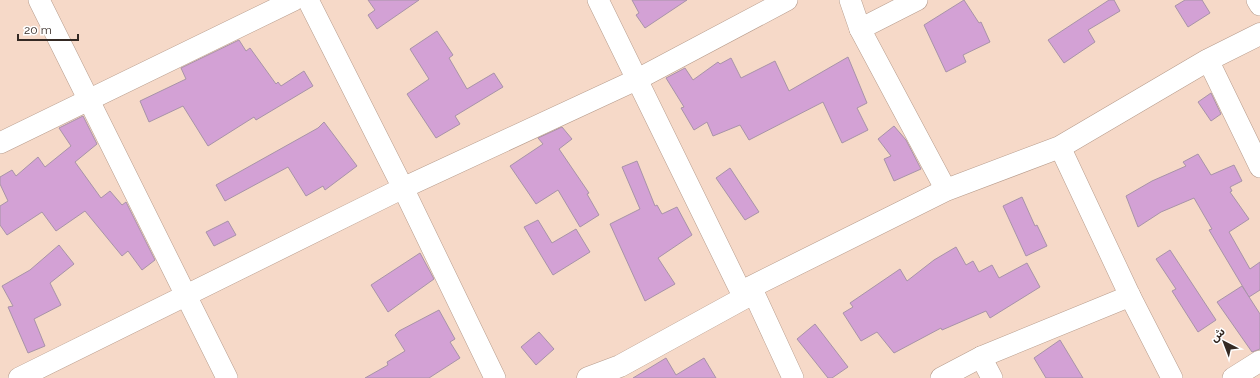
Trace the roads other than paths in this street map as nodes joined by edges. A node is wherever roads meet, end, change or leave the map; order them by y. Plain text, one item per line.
1 (39, 0) edge
2 (294, 0) edge
3 (308, 0) edge
4 (598, 0) edge
5 (787, 0) edge
6 (850, 0) edge
7 (917, 0) edge
8 (1257, 0) edge
9 (1260, 5) edge
10 (860, 28) junction
11 (1260, 34) edge
12 (1208, 60) junction
13 (638, 79) junction
14 (88, 100) junction
15 (0, 143) edge
16 (1060, 147) junction
17 (1260, 166) edge
18 (403, 188) junction
19 (946, 190) junction
20 (747, 292) junction
21 (187, 295) junction
22 (1130, 296) junction
23 (982, 357) junction
24 (1260, 362) edge
25 (622, 372) edge
26 (19, 378) edge
27 (227, 378) edge
28 (495, 378) edge
29 (588, 378) edge
30 (793, 378) edge
31 (941, 378) edge
32 (992, 378) edge
33 (1172, 378) edge
34 (1233, 378) edge

1 - 14 street
2 - 14 street
3 - 18 street
4 - 13 street
5 - 13 street
6 - 10 street
7 - 10 street
8 - 9 street
10 - 19 street
11 - 12 street
12 - 16 street
12 - 17 street
13 - 18 street
13 - 20 street
14 - 15 street
14 - 21 street
16 - 19 street
16 - 22 street
18 - 21 street
18 - 28 street
19 - 20 street
20 - 25 street
20 - 30 street
21 - 26 street
21 - 27 street
22 - 23 street
22 - 33 street
23 - 31 street
23 - 32 street
24 - 34 street
25 - 29 street

